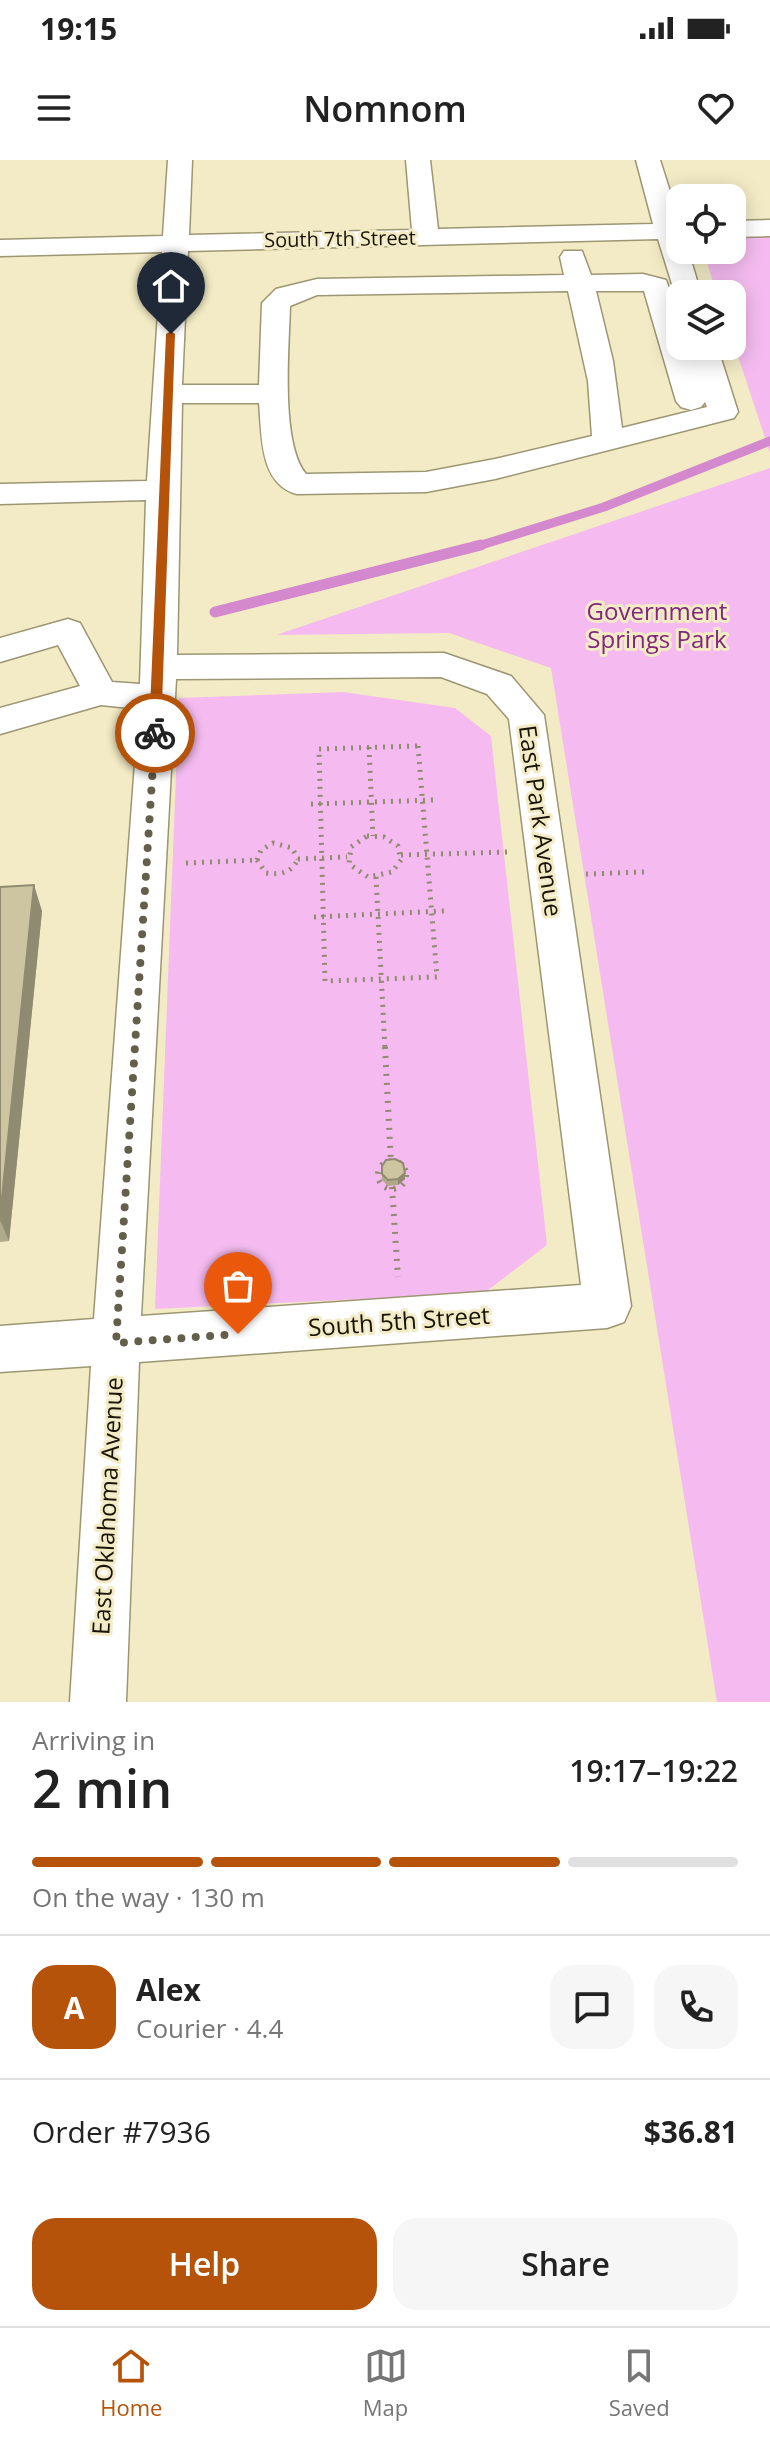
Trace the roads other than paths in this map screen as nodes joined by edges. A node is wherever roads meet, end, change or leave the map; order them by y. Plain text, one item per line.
1 (180, 160) edge
2 (418, 160) edge
3 (648, 160) edge
4 (666, 209) edge
5 (770, 228) edge
6 (746, 229) edge
7 (666, 231) edge
8 (567, 234) junction
9 (426, 237) junction
10 (337, 239) junction
11 (176, 243) junction
12 (0, 248) edge
13 (580, 283) junction
14 (341, 287) junction
15 (704, 360) edge
16 (167, 394) junction
17 (273, 394) junction
18 (710, 415) junction
19 (607, 442) junction
20 (162, 490) junction
21 (0, 494) edge
22 (0, 650) edge
23 (158, 683) junction
24 (101, 693) junction
25 (0, 721) edge
26 (607, 1306) joint
27 (116, 1343) junction
28 (0, 1349) edge
29 (98, 1702) edge

1 - 11 street, East Oklahoma Avenue
2 - 9 street
3 - 4 street
5 - 6 street
7 - 8 street, South 7th Street
8 - 9 street, South 7th Street
8 - 13 street
9 - 10 street, South 7th Street
10 - 11 street, South 7th Street
10 - 14 street
11 - 12 street, South 7th Street
11 - 16 street, East Oklahoma Avenue
13 - 14 street
13 - 18 street
13 - 19 street
14 - 17 street
15 - 18 street
16 - 17 street
16 - 20 street, East Oklahoma Avenue
17 - 19 street
18 - 19 street
20 - 21 street
20 - 23 street, East Oklahoma Avenue
22 - 24 street
23 - 24 street, East Park Avenue
23 - 26 street, East Park Avenue
23 - 27 street, East Oklahoma Avenue
24 - 25 street
26 - 27 street, South 5th Street
27 - 28 street, South 5th Street
27 - 29 street, East Oklahoma Avenue

